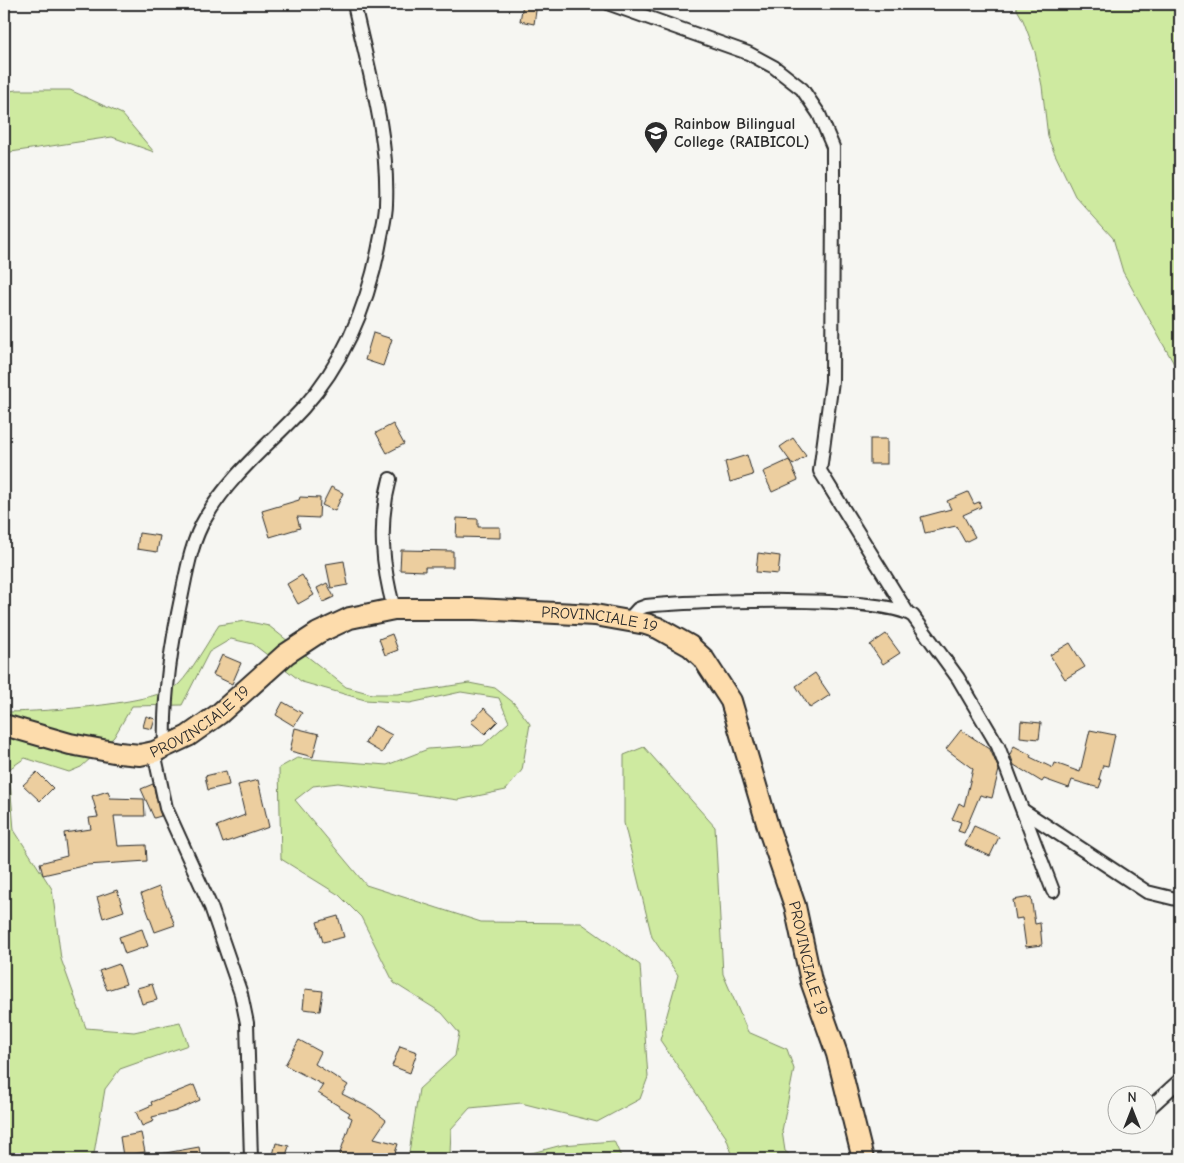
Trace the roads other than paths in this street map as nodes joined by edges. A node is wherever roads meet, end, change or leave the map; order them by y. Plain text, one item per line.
1 (354, 4) edge
2 (610, 4) edge
3 (390, 478) dead end
4 (394, 609) junction
5 (907, 612) junction
6 (628, 620) junction
7 (4, 725) edge
8 (159, 750) junction
9 (1024, 811) junction
10 (1053, 891) dead end
11 (1180, 900) edge
12 (1180, 1080) edge
13 (1156, 1102) edge
14 (251, 1159) edge
15 (863, 1159) edge

1 - 8 street
2 - 5 street
3 - 4 street
4 - 6 main road, PROVINCIALE 19
4 - 8 main road, PROVINCIALE 19
5 - 6 street
5 - 9 street
6 - 15 main road, PROVINCIALE 19
7 - 8 main road, PROVINCIALE 19
8 - 14 street
9 - 10 street
9 - 11 street
12 - 13 street

